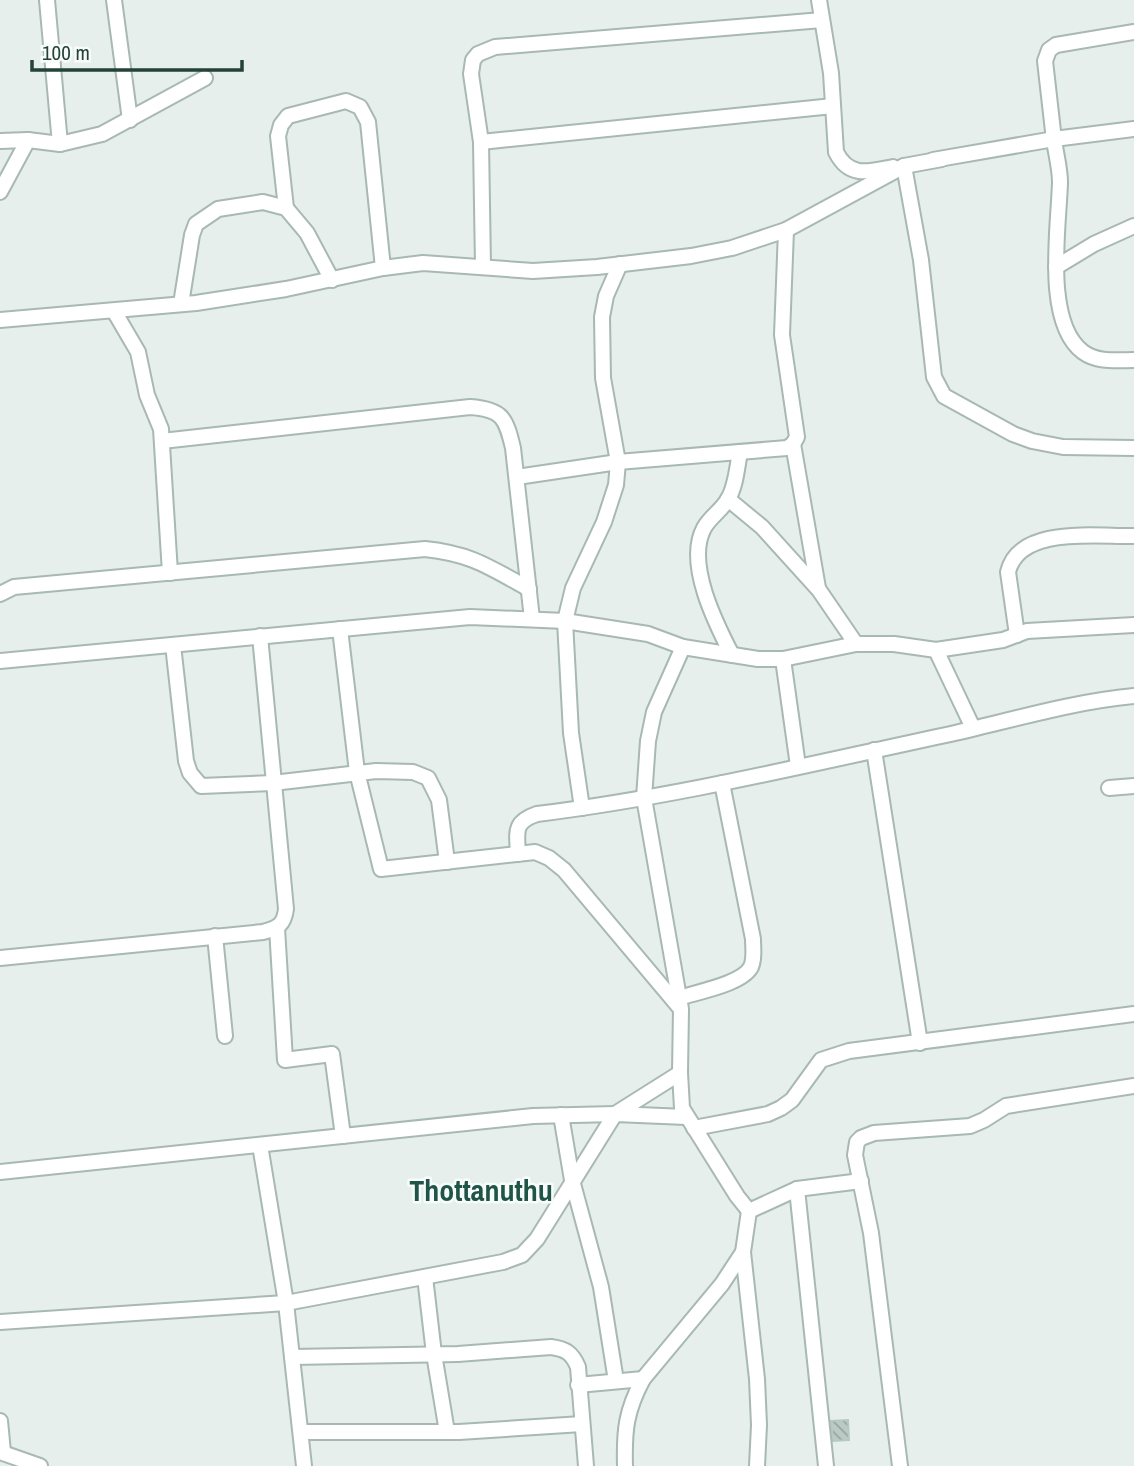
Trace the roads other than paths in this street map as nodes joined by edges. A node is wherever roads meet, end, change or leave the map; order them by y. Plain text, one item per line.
1 (47, 0) edge
2 (114, 0) edge
3 (820, 0) edge
4 (822, 20) junction
5 (1134, 32) edge
6 (205, 78) dead end
7 (832, 106) junction
8 (130, 120) junction
9 (1134, 129) edge
10 (1054, 139) junction
11 (28, 140) junction
12 (0, 141) edge
13 (481, 142) junction
14 (60, 144) junction
15 (942, 159) junction
16 (904, 166) junction
17 (0, 192) edge
18 (286, 208) junction
19 (1134, 226) edge
20 (786, 230) junction
21 (620, 264) junction
22 (484, 266) junction
23 (1056, 267) junction
24 (383, 268) junction
25 (332, 280) junction
26 (181, 304) junction
27 (114, 311) junction
28 (0, 320) edge
29 (1134, 360) edge
30 (163, 442) junction
31 (793, 444) junction
32 (1134, 448) edge
33 (740, 452) junction
34 (618, 462) junction
35 (517, 477) junction
36 (728, 499) junction
37 (1134, 536) edge
38 (170, 573) junction
39 (529, 589) junction
40 (818, 590) junction
41 (0, 594) edge
42 (532, 619) junction
43 (565, 621) junction
44 (1134, 625) edge
45 (340, 629) junction
46 (1017, 635) junction
47 (260, 636) junction
48 (856, 644) junction
49 (173, 645) junction
50 (682, 647) junction
51 (0, 649) edge
52 (936, 650) junction
53 (732, 655) junction
54 (783, 659) junction
55 (0, 661) edge
56 (1134, 696) edge
57 (973, 728) junction
58 (874, 750) junction
59 (798, 766) junction
60 (357, 772) junction
61 (273, 783) junction
62 (722, 783) junction
63 (1134, 786) edge
64 (1109, 788) dead end
65 (645, 798) junction
66 (582, 808) junction
67 (518, 854) junction
68 (447, 862) junction
69 (277, 928) junction
70 (215, 936) junction
71 (0, 958) edge
72 (680, 1003) junction
73 (1134, 1014) edge
74 (225, 1036) dead end
75 (920, 1043) junction
76 (680, 1073) junction
77 (1134, 1086) edge
78 (615, 1114) junction
79 (561, 1115) junction
80 (690, 1122) junction
81 (343, 1136) junction
82 (260, 1144) junction
83 (0, 1172) edge
84 (572, 1180) junction
85 (860, 1181) junction
86 (797, 1189) junction
87 (749, 1211) junction
88 (743, 1252) junction
89 (425, 1277) junction
90 (286, 1303) junction
91 (0, 1322) edge
92 (434, 1354) junction
93 (292, 1357) junction
94 (643, 1379) junction
95 (616, 1381) junction
96 (578, 1385) junction
97 (0, 1421) edge
98 (582, 1424) junction
99 (300, 1432) junction
100 (447, 1432) junction
101 (1, 1452) edge
102 (40, 1466) edge
103 (304, 1466) edge
104 (586, 1466) edge
105 (625, 1466) edge
106 (757, 1466) edge
107 (826, 1466) edge
108 (900, 1466) edge

1 - 14 street
2 - 8 street
3 - 4 street
4 - 7 street
4 - 13 street
5 - 10 street
6 - 8 street
7 - 13 street
7 - 15 street
8 - 14 street
9 - 10 street
10 - 15 street
10 - 23 street
11 - 12 street
11 - 14 street
11 - 17 street
13 - 22 street
15 - 16 street
16 - 20 street
16 - 32 street
18 - 24 street
18 - 25 street
18 - 26 street
19 - 23 street
20 - 21 street
20 - 31 street
21 - 22 street
21 - 34 street
22 - 24 street
23 - 29 street
24 - 25 street
25 - 26 street
26 - 27 street
27 - 28 street
27 - 30 street
30 - 35 street
30 - 38 street
31 - 33 street
31 - 40 street
33 - 34 street
33 - 36 street
34 - 35 street
34 - 43 street
35 - 39 street
36 - 40 street
36 - 53 street
37 - 46 street
38 - 39 street
38 - 41 street
39 - 42 street
40 - 48 street
42 - 43 street
42 - 45 street
43 - 50 street
43 - 66 street
44 - 46 street
45 - 47 street
45 - 60 street
46 - 52 street
47 - 49 street
47 - 61 street
48 - 52 street
48 - 54 street
49 - 55 street
49 - 61 street
50 - 53 street
50 - 65 street
51 - 55 street
52 - 57 street
53 - 54 street
54 - 59 street
56 - 57 street
57 - 58 street
58 - 59 street
58 - 75 street
59 - 62 street
60 - 61 street
60 - 68 street
60 - 68 street
61 - 69 street
62 - 65 street
62 - 72 street
63 - 64 street
65 - 66 street
65 - 72 street
66 - 67 street
67 - 68 street
67 - 72 street
69 - 70 street
69 - 81 street
70 - 71 street
70 - 74 street
72 - 76 street
73 - 75 street
75 - 80 street
76 - 78 street
76 - 80 street
77 - 85 street
78 - 79 street
78 - 80 street
78 - 84 street
79 - 81 street
79 - 84 street
80 - 87 street
81 - 82 street
82 - 83 street
82 - 90 street
84 - 89 street
84 - 95 street
85 - 86 street
85 - 108 street
86 - 87 street
86 - 107 street
87 - 88 street
88 - 94 street
88 - 106 street
89 - 90 street
89 - 92 street
90 - 91 street
90 - 93 street
92 - 93 street
92 - 96 street
92 - 100 street
93 - 99 street
94 - 95 street
94 - 105 street
95 - 96 street
96 - 98 street
97 - 101 street
98 - 100 street
98 - 104 street
99 - 100 street
99 - 103 street
101 - 102 street

